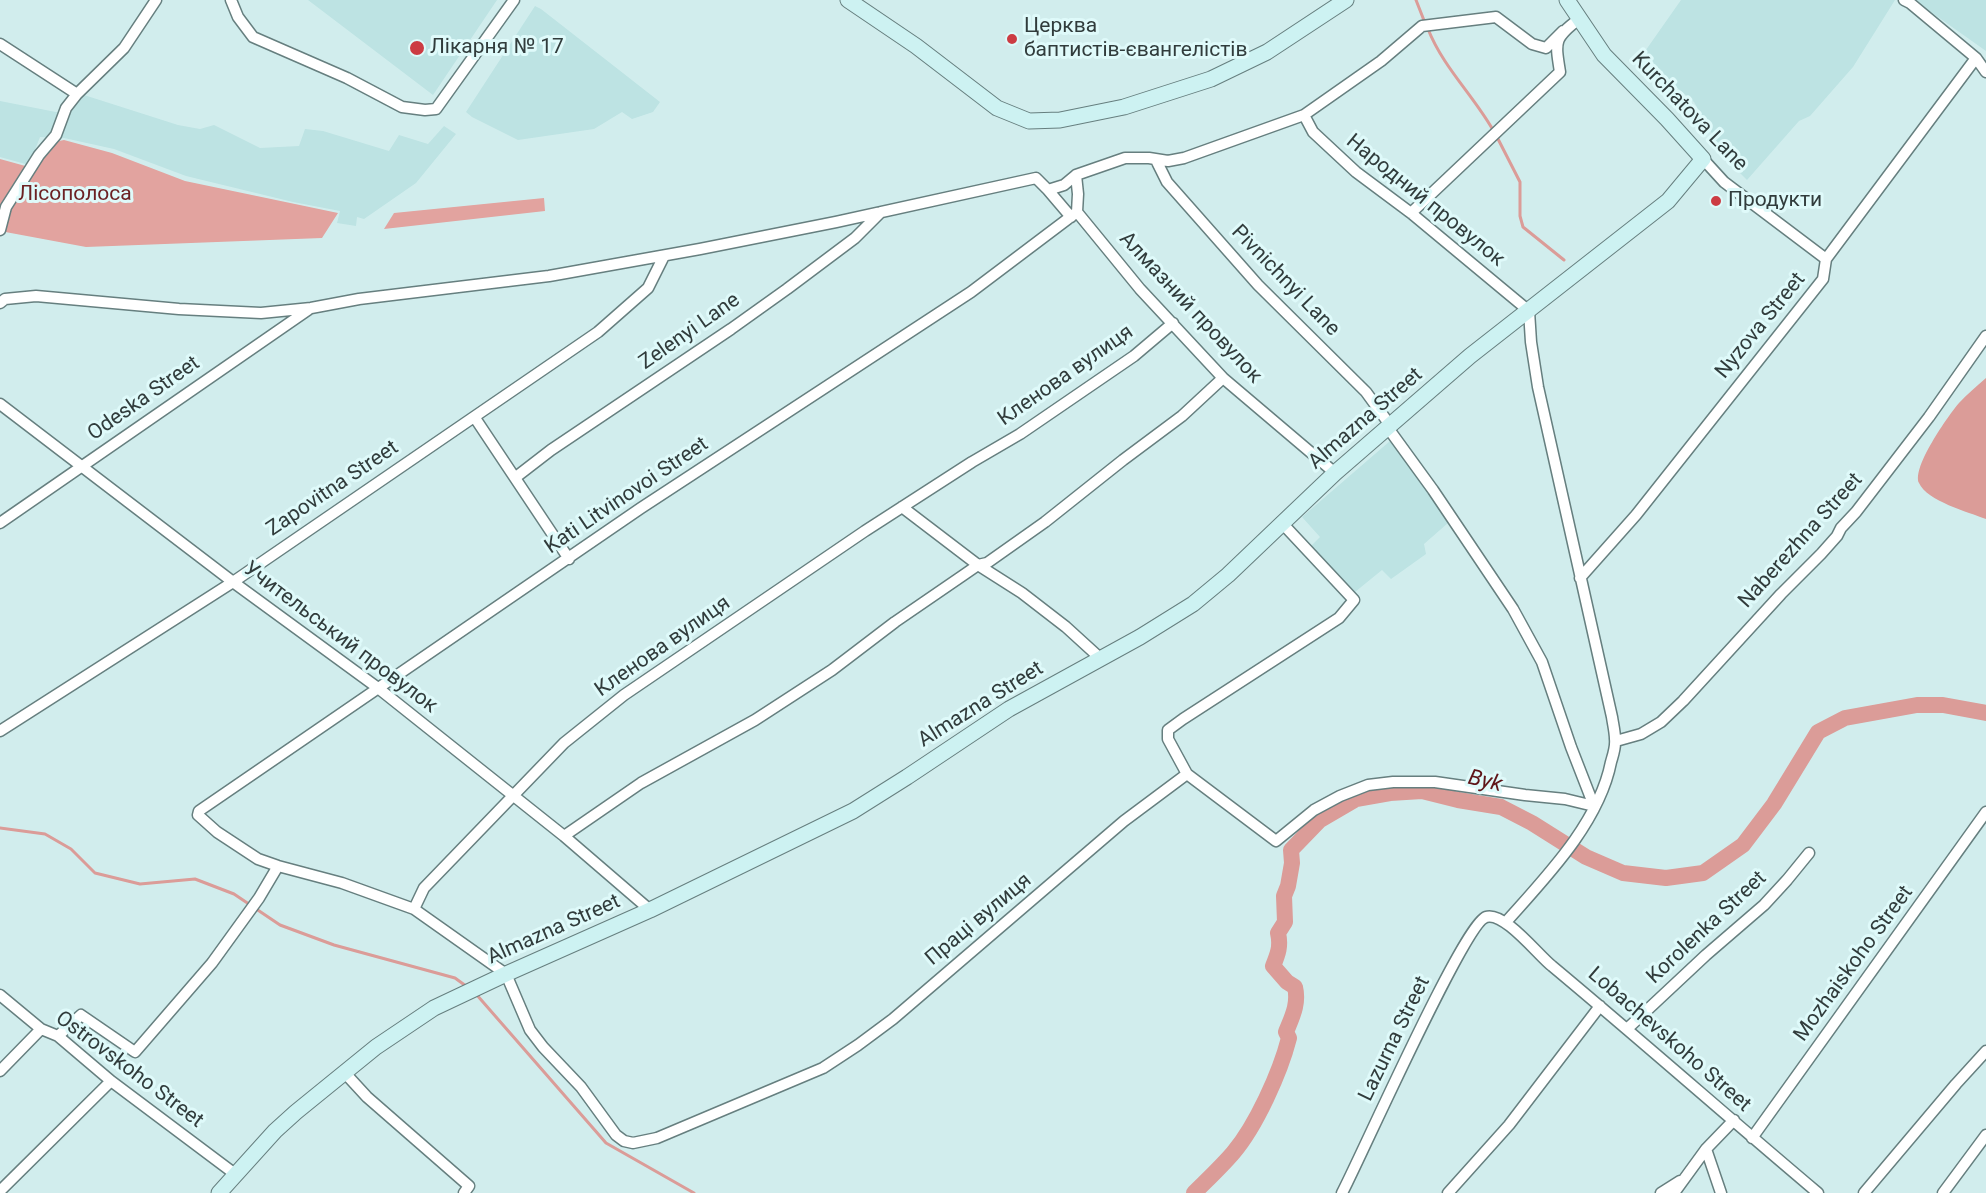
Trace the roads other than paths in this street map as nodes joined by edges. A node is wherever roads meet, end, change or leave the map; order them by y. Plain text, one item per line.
1 (156, 0) edge
2 (231, 0) edge
3 (514, 0) edge
4 (848, 0) edge
5 (1346, 0) edge
6 (1567, 0) edge
7 (1904, 0) edge
8 (1579, 19) junction
9 (1563, 31) junction
10 (0, 44) edge
11 (1976, 58) junction
12 (1986, 72) edge
13 (77, 94) junction
14 (1304, 115) junction
15 (1703, 159) junction
16 (1156, 160) junction
17 (1076, 175) junction
18 (1048, 190) junction
19 (881, 212) junction
20 (1411, 213) junction
21 (1074, 215) junction
22 (0, 230) edge
23 (664, 256) junction
24 (1826, 259) junction
25 (2, 298) edge
26 (311, 308) junction
27 (1529, 311) junction
28 (1173, 323) junction
29 (1986, 336) edge
30 (1223, 378) junction
31 (0, 404) edge
32 (475, 417) junction
33 (1389, 427) junction
34 (82, 466) junction
35 (1335, 473) junction
36 (516, 477) junction
37 (902, 507) junction
38 (1281, 522) junction
39 (0, 523) edge
40 (569, 559) junction
41 (978, 565) junction
42 (1580, 578) junction
43 (233, 582) junction
44 (1100, 658) junction
45 (378, 688) junction
46 (0, 730) edge
47 (1616, 741) junction
48 (1187, 774) junction
49 (514, 797) junction
50 (1594, 806) junction
51 (1986, 812) edge
52 (564, 836) junction
53 (1809, 853) dead end
54 (278, 866) junction
55 (414, 909) junction
56 (650, 910) junction
57 (1496, 916) joint
58 (1506, 922) junction
59 (506, 974) junction
60 (0, 994) edge
61 (1600, 1006) junction
62 (1628, 1028) junction
63 (41, 1029) junction
64 (58, 1036) junction
65 (1986, 1051) edge
66 (0, 1071) edge
67 (344, 1072) junction
68 (111, 1081) junction
69 (1734, 1120) junction
70 (1986, 1135) edge
71 (1752, 1138) junction
72 (1706, 1149) junction
73 (236, 1174) junction
74 (1683, 1179) junction
75 (467, 1189) edge
76 (0, 1191) edge
77 (219, 1193) edge
78 (1342, 1193) edge
79 (1448, 1193) edge
80 (1661, 1193) edge
81 (1674, 1193) edge
82 (1721, 1193) edge
83 (1818, 1193) edge
84 (1864, 1193) edge
85 (1943, 1193) edge

1 - 13 street
2 - 3 street
4 - 5 main road
6 - 8 main road, Kurchatova Lane
7 - 11 street
8 - 9 street
8 - 15 main road, Kurchatova Lane
9 - 14 street
9 - 20 street
10 - 13 street
11 - 12 street
11 - 24 street, Nyzova Street
13 - 22 street
14 - 16 street
14 - 20 street, Народний провулок
15 - 24 street, Kurchatova Lane
15 - 27 main road, Almazna Street
16 - 17 street
16 - 33 street, Pivnichnyi Lane
17 - 18 street
17 - 21 street
18 - 19 street
18 - 21 street, Алмазний провулок
19 - 23 street
19 - 36 street, Zelenyi Lane
20 - 27 street, Народний провулок
21 - 28 street, Алмазний провулок
21 - 40 street, Kati Litvinovoi Street
23 - 26 street
23 - 32 street, Zapovitna Street
24 - 42 street, Nyzova Street
25 - 26 street
26 - 34 street, Odeska Street
27 - 33 main road, Almazna Street
27 - 42 street
28 - 30 street, Алмазний провулок
28 - 37 street, Кленова вулиця
29 - 47 street, Naberezhna Street
30 - 35 street, Алмазний провулок
30 - 41 street
31 - 34 street, Учительський провулок
32 - 36 street
32 - 43 street, Zapovitna Street
33 - 35 main road, Almazna Street
33 - 50 street, Pivnichnyi Lane
34 - 39 street, Odeska Street
34 - 43 street, Учительський провулок
35 - 38 main road, Almazna Street
36 - 40 street
37 - 41 street
37 - 49 street, Кленова вулиця
38 - 44 main road, Almazna Street
38 - 48 street
40 - 45 street, Kati Litvinovoi Street
41 - 44 street
41 - 52 street
42 - 47 street
43 - 45 street, Учительський провулок
43 - 46 street, Zapovitna Street
44 - 56 main road, Almazna Street
45 - 49 street, Учительський провулок
45 - 54 street, Kati Litvinovoi Street
47 - 50 street
48 - 50 street
48 - 59 street, Праці вулиця
49 - 52 street, Учительський провулок
49 - 55 street, Кленова вулиця
50 - 58 street
51 - 71 street, Mozhaiskoho Street
52 - 56 street, Учительський провулок
53 - 62 street, Korolenka Street
54 - 55 street
54 - 64 street
55 - 59 street
56 - 59 main road, Almazna Street
57 - 58 street, Lobachevskoho Street
57 - 78 street, Lazurna Street
58 - 61 street, Lobachevskoho Street
59 - 67 main road, Almazna Street
60 - 63 street, Ostrovskoho Street
61 - 62 street, Lobachevskoho Street
61 - 79 street
62 - 69 street, Lobachevskoho Street
63 - 64 street, Ostrovskoho Street
63 - 66 street
64 - 68 street, Ostrovskoho Street
65 - 84 street
67 - 73 main road, Almazna Street
67 - 75 street
68 - 73 street, Ostrovskoho Street
68 - 76 street
69 - 71 street, Lobachevskoho Street
69 - 72 street
70 - 85 street
71 - 83 street, Lobachevskoho Street
72 - 74 street
72 - 82 street
73 - 77 main road, Almazna Street
74 - 80 street
74 - 81 street

